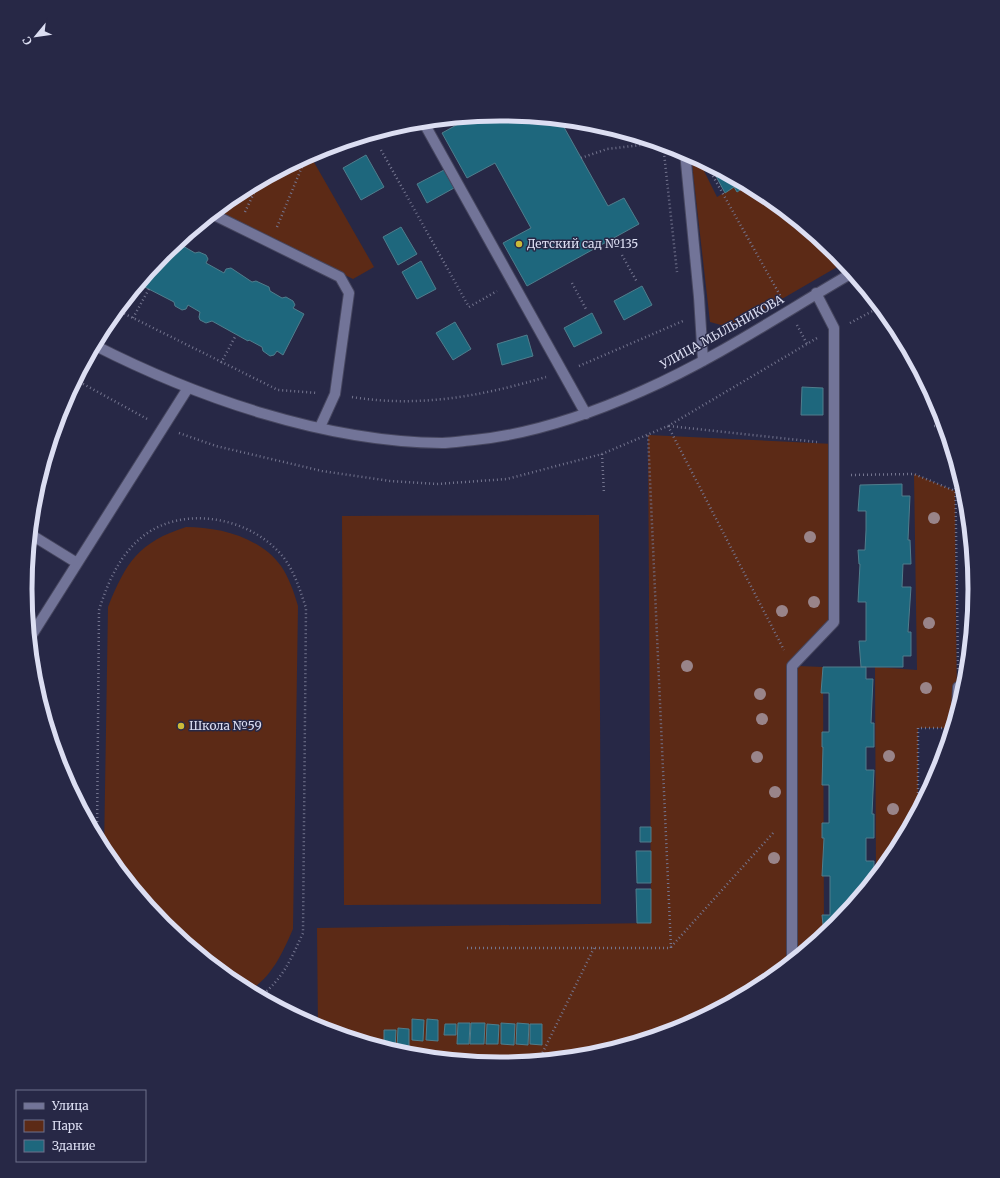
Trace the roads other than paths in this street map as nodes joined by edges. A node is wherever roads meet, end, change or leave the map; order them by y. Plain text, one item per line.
1 (426, 127) edge
2 (686, 160) edge
3 (217, 217) edge
4 (848, 275) edge
5 (816, 293) junction
6 (100, 348) edge
7 (703, 361) junction
8 (188, 388) junction
9 (586, 414) junction
10 (320, 427) junction
11 (35, 537) edge
12 (77, 563) junction
13 (34, 631) edge
14 (792, 954) edge

1 - 9 street
2 - 7 street
3 - 10 street
4 - 5 street, УЛИЦА МЫЛЬНИКОВА
5 - 7 street, УЛИЦА МЫЛЬНИКОВА
5 - 14 street
6 - 8 street, УЛИЦА МЫЛЬНИКОВА
7 - 9 street, УЛИЦА МЫЛЬНИКОВА
8 - 10 street, УЛИЦА МЫЛЬНИКОВА
8 - 12 street
9 - 10 street, УЛИЦА МЫЛЬНИКОВА
11 - 12 street
12 - 13 street

